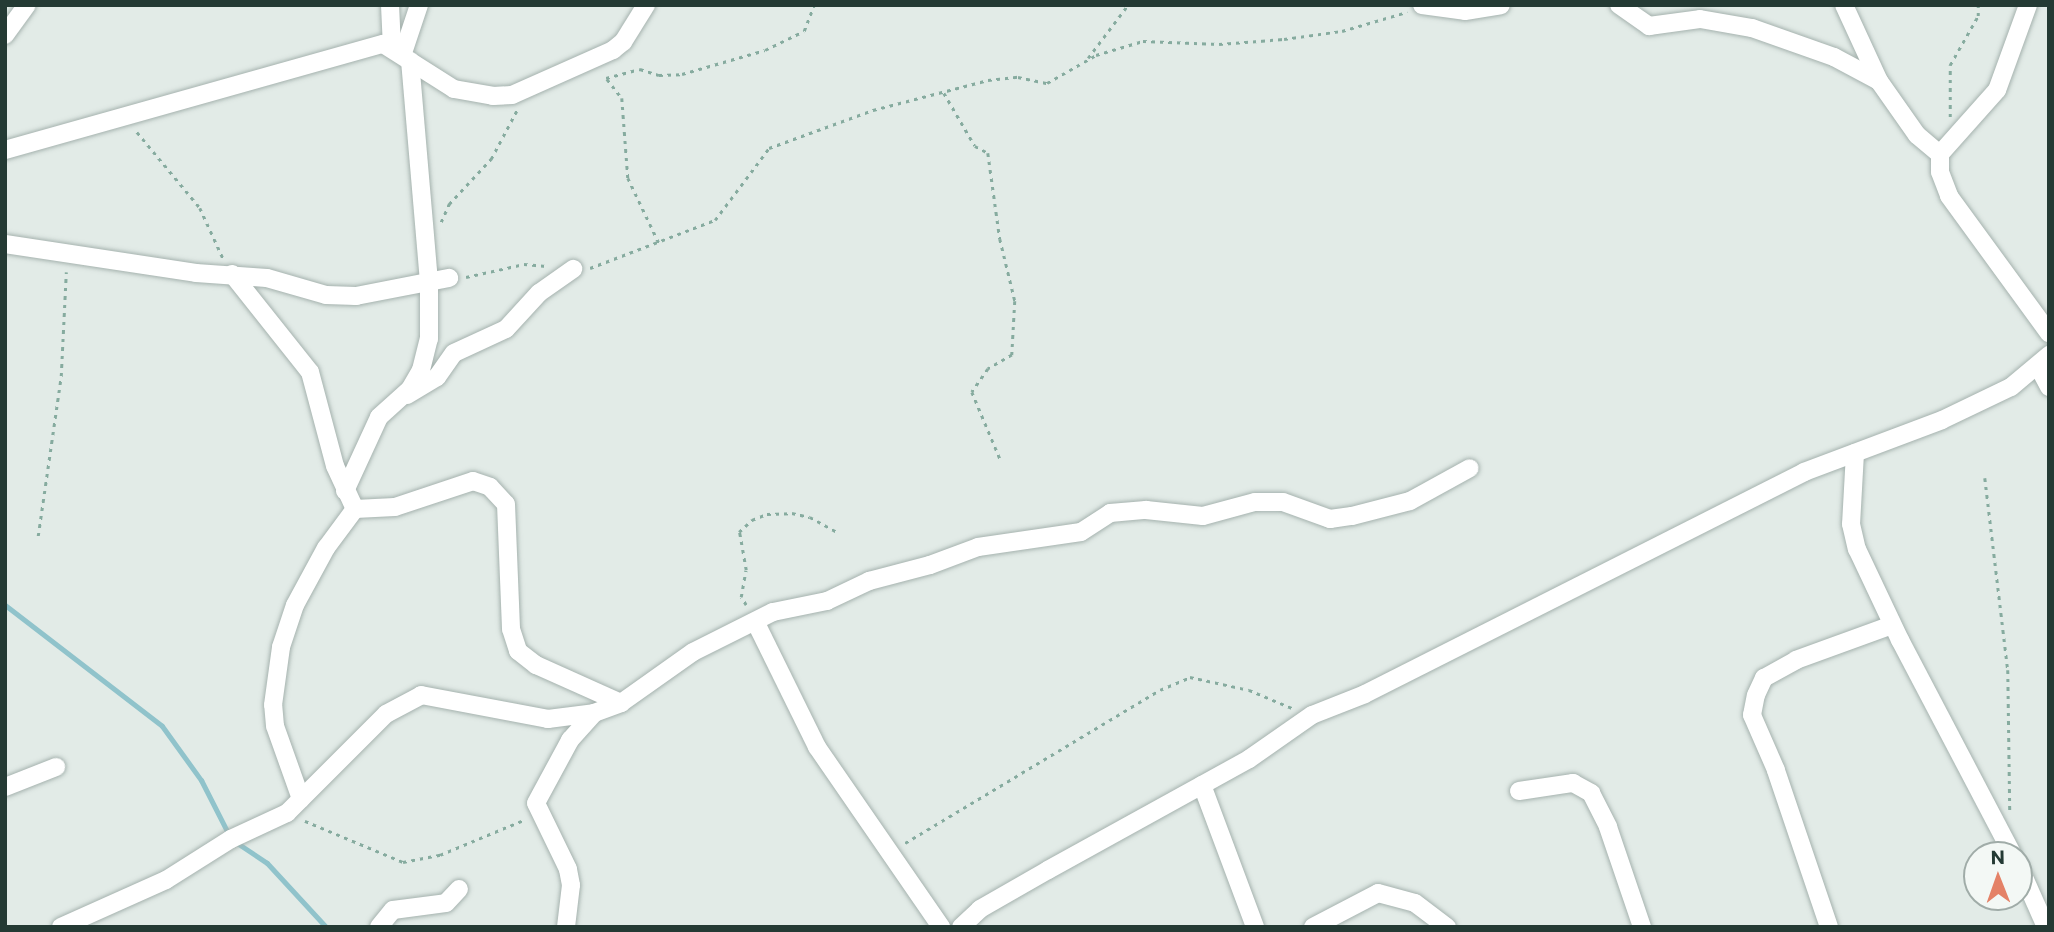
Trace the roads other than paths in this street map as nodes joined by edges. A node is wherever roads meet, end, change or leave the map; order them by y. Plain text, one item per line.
1 (27, 5) edge
2 (390, 5) edge
3 (419, 5) edge
4 (646, 5) edge
5 (1501, 5) edge
6 (1619, 5) edge
7 (1844, 5) edge
8 (2028, 5) edge
9 (1426, 7) edge
10 (5, 35) edge
11 (402, 54) junction
12 (1879, 81) junction
13 (1946, 147) junction
14 (5, 150) edge
15 (5, 244) edge
16 (573, 269) road end
17 (233, 274) junction
18 (449, 278) road end
19 (429, 282) junction
20 (2049, 333) edge
21 (2043, 360) edge
22 (2049, 387) edge
23 (398, 400) junction
24 (1855, 453) junction
25 (1470, 468) dead end
26 (345, 491) junction
27 (355, 509) junction
28 (755, 624) junction
29 (1892, 625) junction
30 (621, 703) junction
31 (594, 713) junction
32 (56, 766) dead end
33 (1202, 785) junction
34 (5, 787) edge
35 (1519, 791) dead end
36 (301, 799) junction
37 (2006, 841) edge
38 (459, 889) dead end
39 (2033, 898) edge
40 (1245, 907) junction
41 (963, 926) edge
42 (61, 927) edge
43 (379, 927) edge
44 (566, 927) edge
45 (941, 927) edge
46 (1242, 927) edge
47 (1255, 927) edge
48 (1314, 927) edge
49 (1447, 927) edge
50 (1642, 927) edge
51 (1829, 927) edge
52 (2046, 927) edge

1 - 10 street
2 - 11 street
3 - 11 street
4 - 11 street
5 - 9 street
6 - 12 street
7 - 12 street
8 - 13 street
11 - 14 street
11 - 19 street
12 - 13 street
13 - 20 street
15 - 17 street
16 - 23 street
17 - 19 street
17 - 26 street
18 - 19 street
19 - 23 street
21 - 22 street
21 - 24 street
23 - 26 street
24 - 29 street
24 - 33 street
25 - 28 street
26 - 27 street
27 - 30 street
27 - 36 street
28 - 30 street
28 - 45 street
29 - 37 street
29 - 51 street
30 - 31 street
31 - 36 street
31 - 44 street
32 - 34 street
33 - 40 street
33 - 41 street
35 - 50 street
36 - 42 street
38 - 43 street
39 - 52 street
40 - 46 street
40 - 47 street
48 - 49 street

